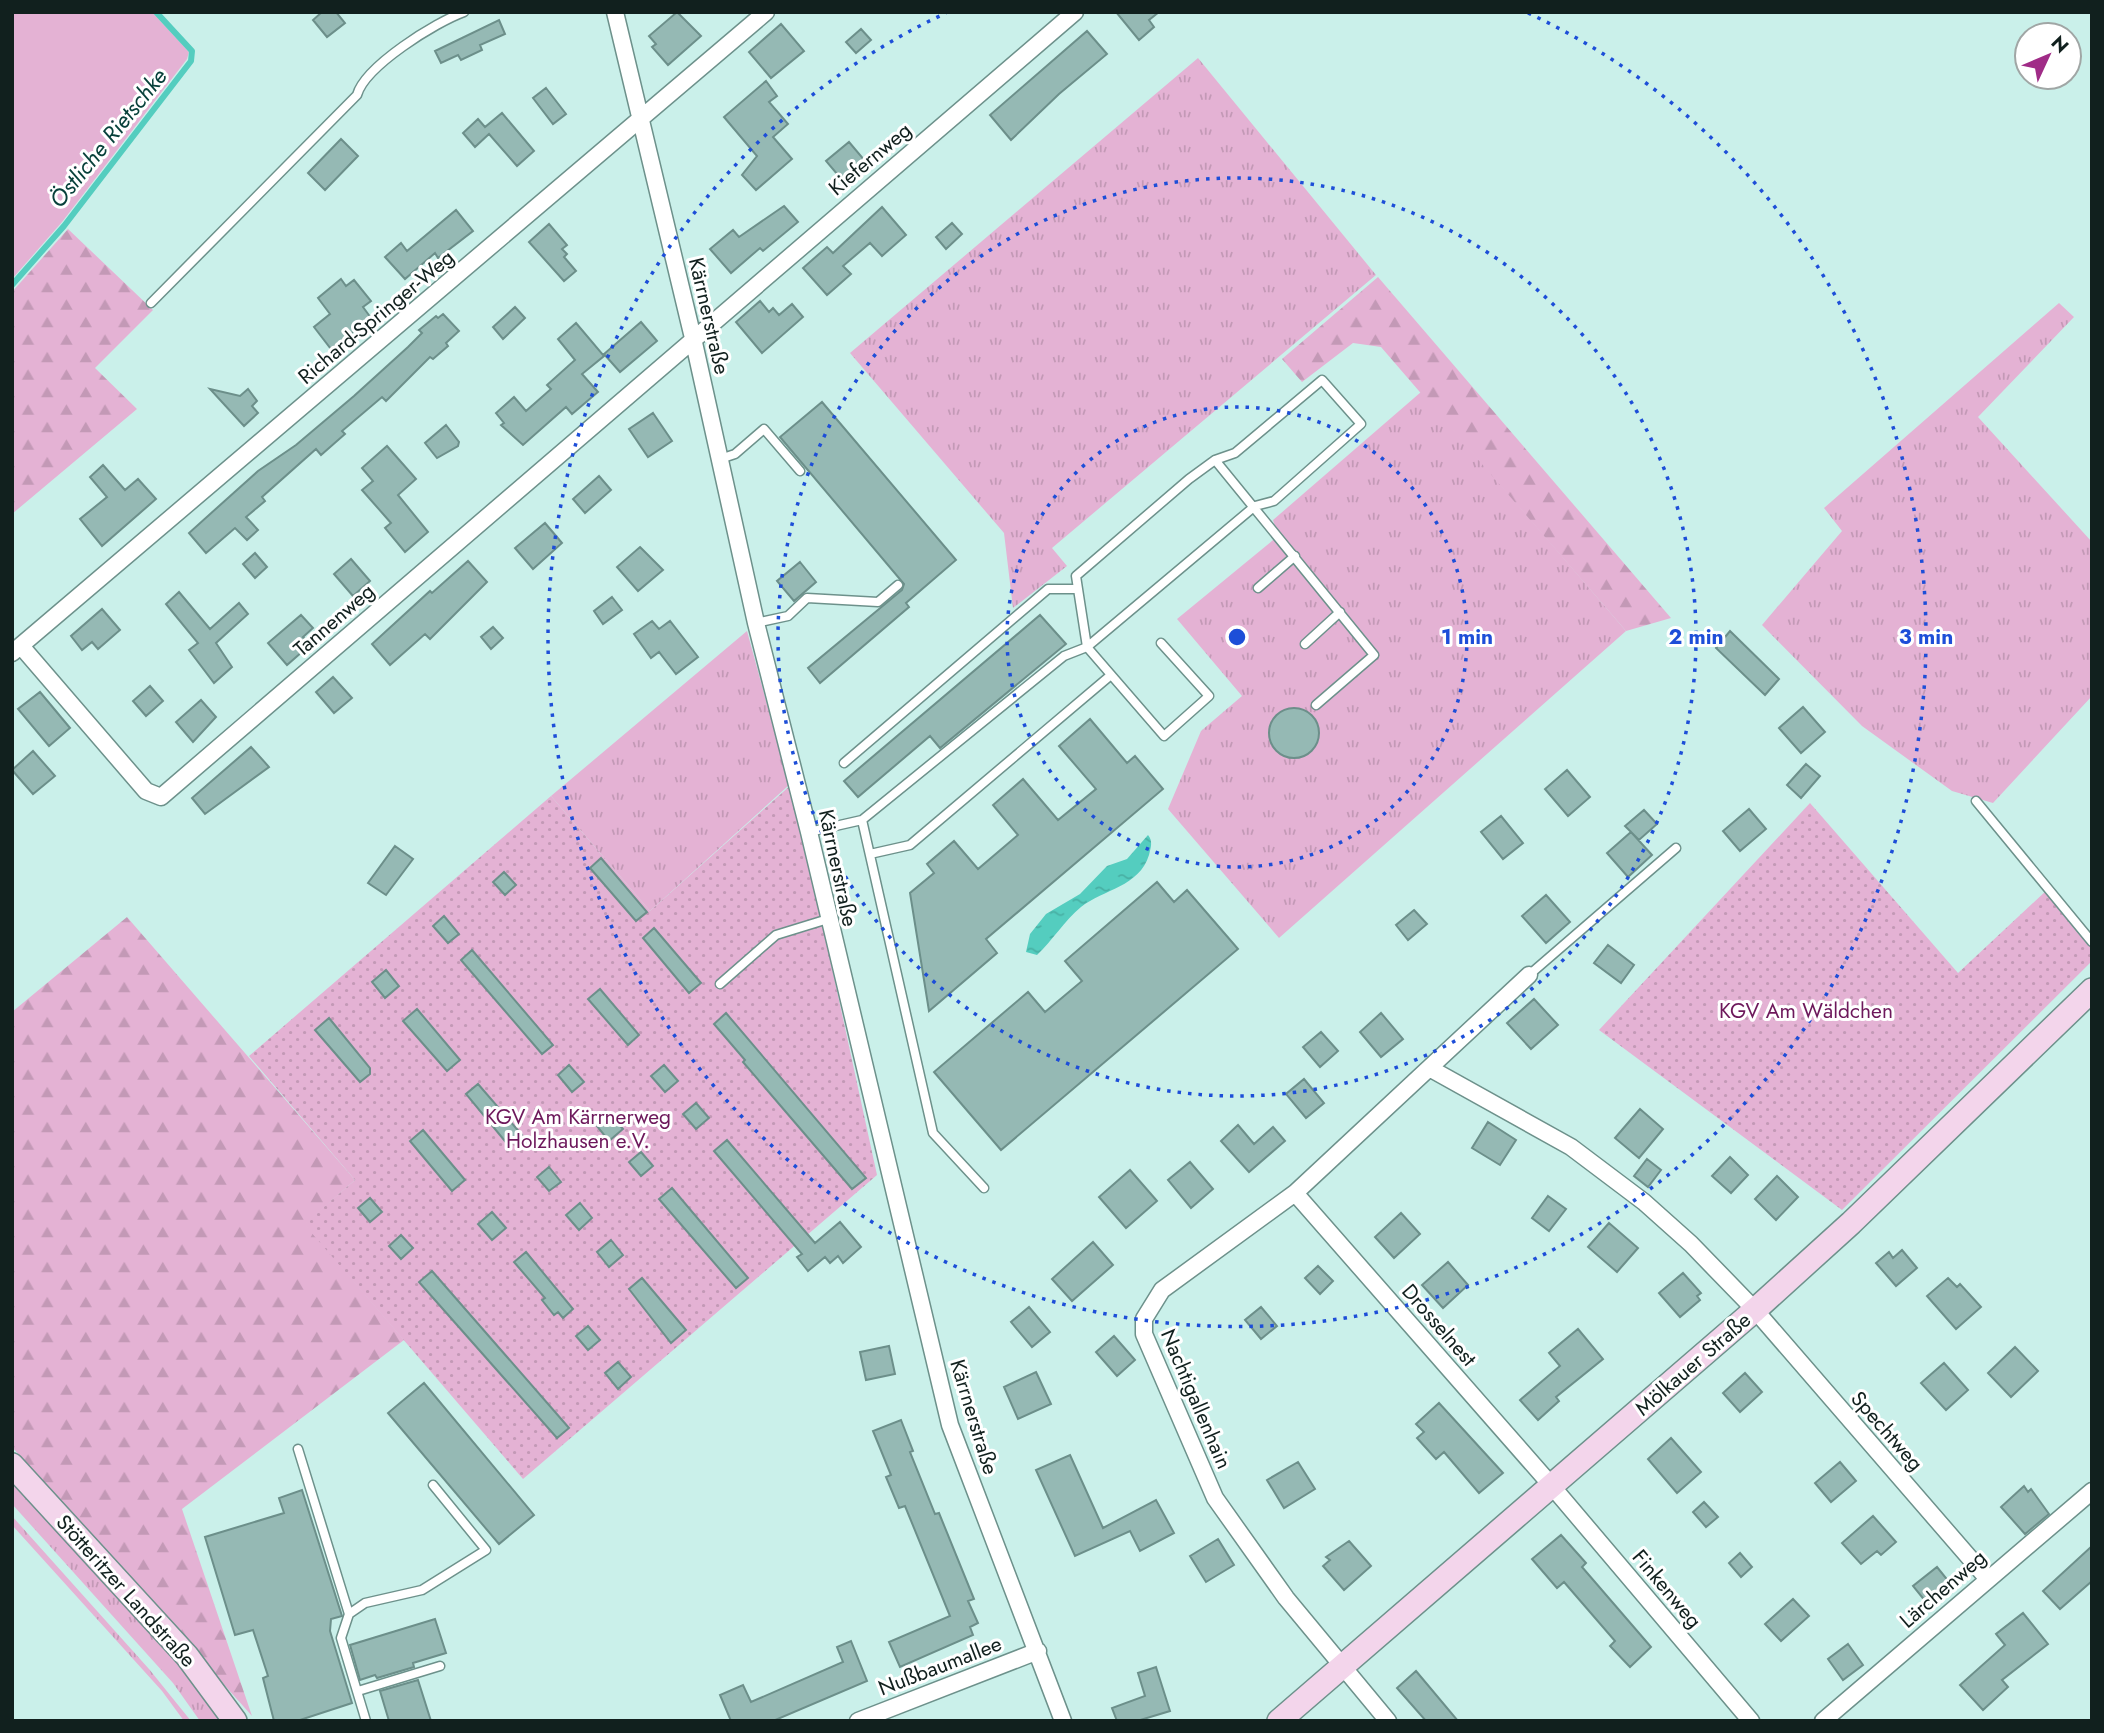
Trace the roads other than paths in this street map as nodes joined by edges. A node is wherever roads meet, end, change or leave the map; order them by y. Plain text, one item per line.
1 (464, 12) edge
2 (615, 12) edge
3 (766, 12) edge
4 (1075, 12) edge
5 (642, 119) junction
6 (151, 303) dead end
7 (693, 338) junction
8 (720, 459) junction
9 (1216, 460) junction
10 (800, 471) dead end
11 (1255, 506) junction
12 (1295, 556) junction
13 (898, 585) dead end
14 (1078, 589) junction
15 (1258, 589) dead end
16 (1340, 612) junction
17 (756, 624) junction
18 (1161, 643) dead end
19 (1305, 644) dead end
20 (1087, 647) junction
21 (17, 649) edge
22 (1111, 675) junction
23 (1316, 705) dead end
24 (844, 763) dead end
25 (1976, 801) dead end
26 (862, 820) junction
27 (809, 832) junction
28 (1676, 848) dead end
29 (870, 854) junction
30 (828, 919) junction
31 (2092, 942) edge
32 (1529, 975) joint
33 (720, 984) dead end
34 (2092, 990) edge
35 (1431, 1069) junction
36 (984, 1188) dead end
37 (1296, 1193) junction
38 (1755, 1310) junction
39 (298, 1449) dead end
40 (12, 1465) edge
41 (433, 1485) dead end
42 (1551, 1485) junction
43 (2092, 1491) edge
44 (1987, 1578) junction
45 (349, 1614) junction
46 (1038, 1651) junction
47 (440, 1666) dead end
48 (1342, 1666) junction
49 (358, 1691) junction
50 (234, 1721) edge
51 (366, 1721) edge
52 (858, 1721) edge
53 (1063, 1721) edge
54 (1279, 1721) edge
55 (1388, 1721) edge
56 (1751, 1721) edge
57 (1823, 1721) edge

1 - 6 lane
2 - 5 street, Kärrnerstraße
3 - 5 street, Richard-Springer-Weg
4 - 7 street, Kiefernweg
5 - 7 street, Kärrnerstraße
5 - 21 street, Richard-Springer-Weg
7 - 8 street, Kärrnerstraße
7 - 21 street, Tannenweg
8 - 10 lane
8 - 17 street, Kärrnerstraße
9 - 11 lane
9 - 11 lane
9 - 14 lane
11 - 12 lane
11 - 20 lane
12 - 15 lane
12 - 16 lane
13 - 17 lane
14 - 20 lane
14 - 24 lane
16 - 19 lane
16 - 23 lane
17 - 27 street, Kärrnerstraße
18 - 22 lane
20 - 22 lane
20 - 26 lane
22 - 29 lane
25 - 31 lane
26 - 27 lane
26 - 29 lane
27 - 30 street, Kärrnerstraße
28 - 32 lane
29 - 36 lane
30 - 33 lane
30 - 46 street, Kärrnerstraße
32 - 35 street, Nachtigallenhain
34 - 38 street, Mölkauer Straße
35 - 37 street, Nachtigallenhain
35 - 38 street
37 - 42 street, Drosselnest
37 - 48 street, Nachtigallenhain
38 - 42 street, Mölkauer Straße
38 - 44 street, Spechtweg
39 - 45 lane
40 - 50 street, Stötteritzer Landstraße
41 - 45 lane
42 - 48 street, Mölkauer Straße
42 - 56 street, Finkenweg
43 - 44 street, Lärchenweg
44 - 57 street, Lärchenweg
45 - 49 lane
46 - 52 street, Nußbaumallee
46 - 53 street, Kärrnerstraße
47 - 49 lane
48 - 54 street, Mölkauer Straße
48 - 55 street, Nachtigallenhain
49 - 51 lane

